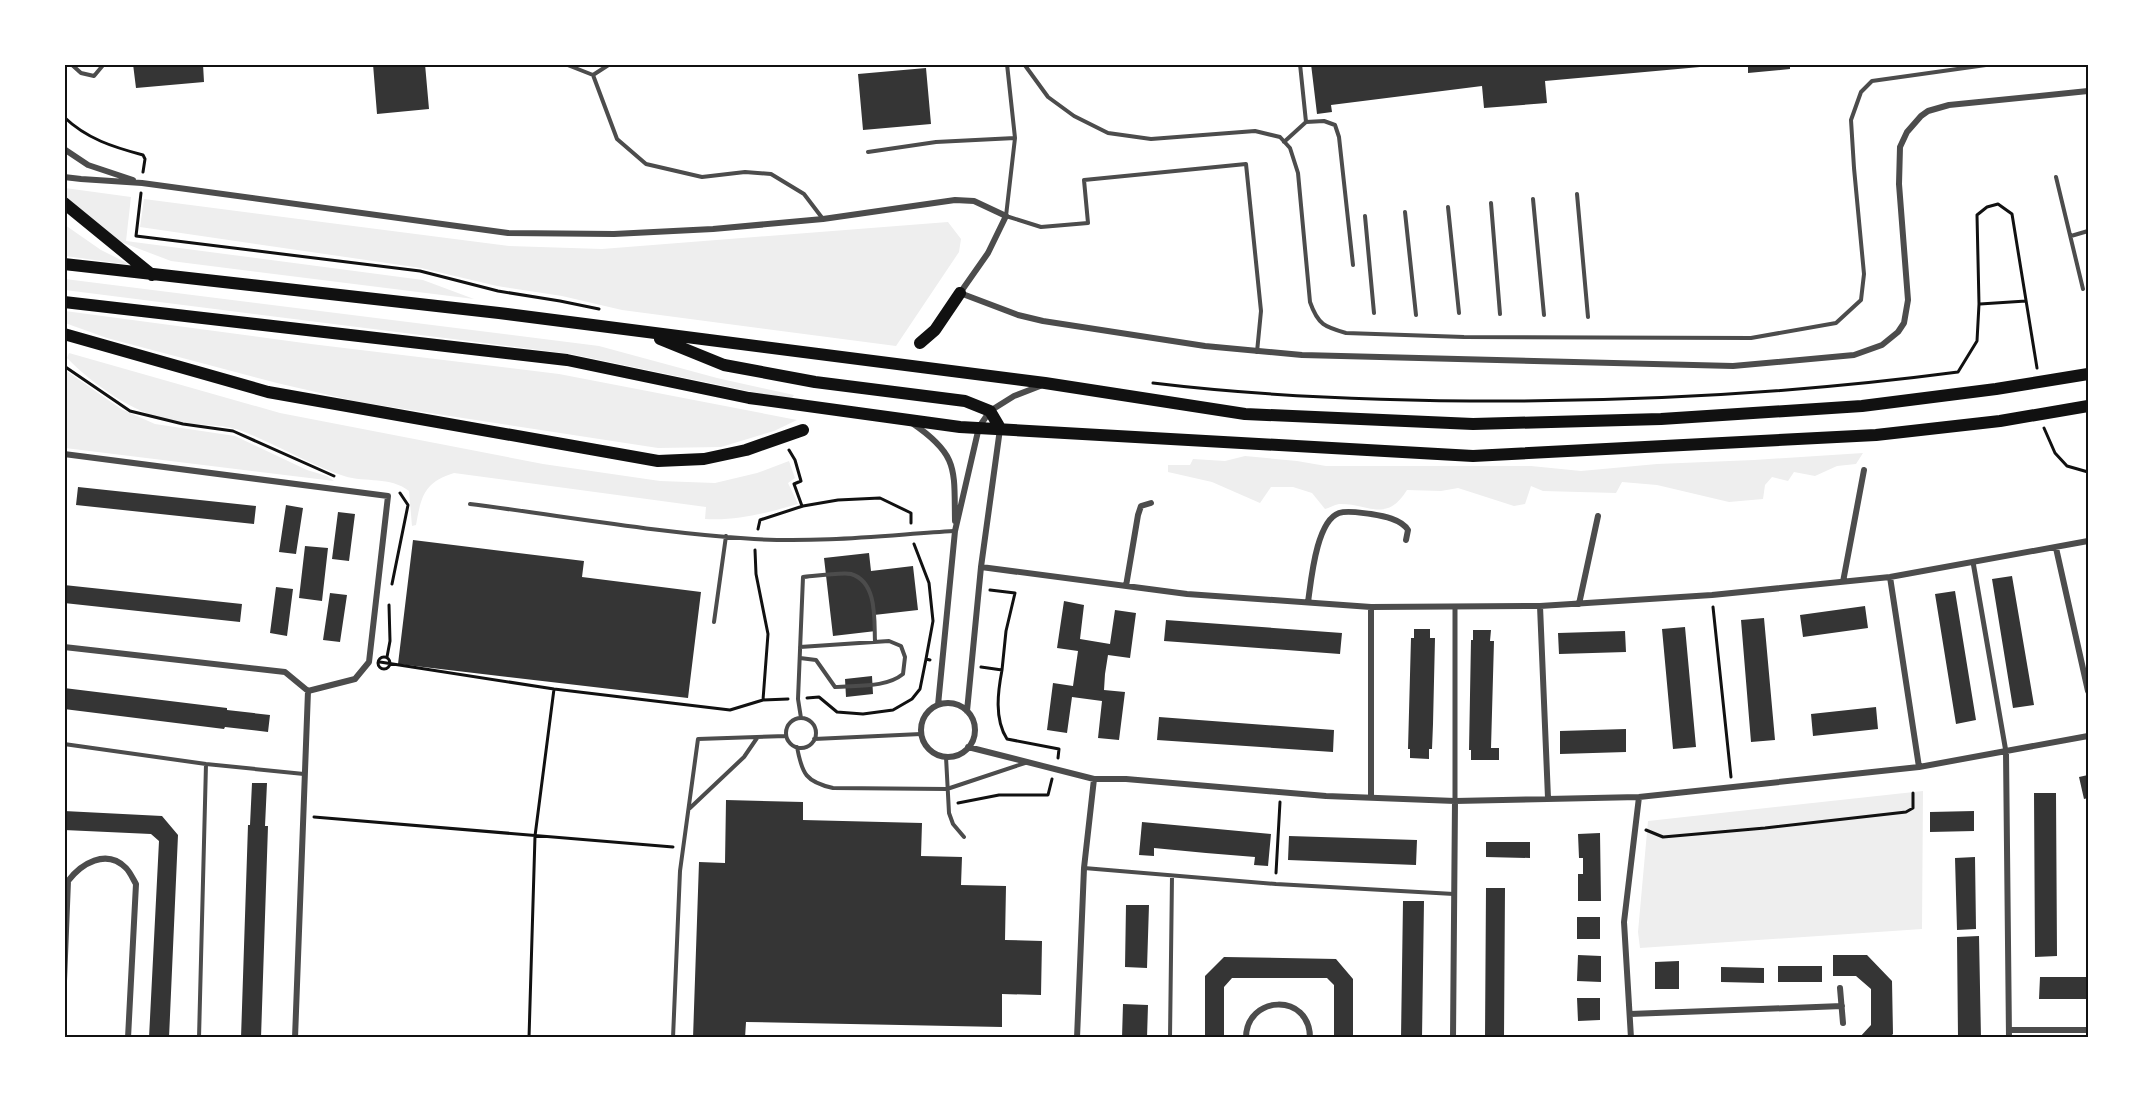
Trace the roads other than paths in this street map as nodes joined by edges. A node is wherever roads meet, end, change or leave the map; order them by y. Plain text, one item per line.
1 (71, 64) edge
2 (104, 64) edge
3 (565, 64) edge
4 (610, 64) edge
5 (1007, 64) edge
6 (1024, 64) edge
7 (1300, 64) edge
8 (1993, 64) edge
9 (593, 75) junction
10 (2088, 91) edge
11 (1306, 122) junction
12 (1015, 138) junction
13 (1284, 142) junction
14 (64, 149) edge
15 (868, 152) dead end
16 (64, 177) edge
17 (2056, 177) dead end
18 (142, 183) junction
19 (1577, 194) dead end
20 (1533, 198) dead end
21 (64, 203) edge
22 (1491, 203) dead end
23 (1448, 207) dead end
24 (1405, 212) dead end
25 (1006, 216) junction
26 (1365, 216) dead end
27 (823, 219) junction
28 (2088, 231) edge
29 (2070, 236) junction
30 (64, 264) edge
31 (1353, 265) dead end
32 (152, 275) junction
33 (2083, 289) dead end
34 (960, 293) junction
35 (64, 302) edge
36 (1374, 313) dead end
37 (1460, 313) dead end
38 (1500, 314) dead end
39 (1416, 315) dead end
40 (1544, 315) dead end
41 (1588, 317) dead end
42 (645, 332) junction
43 (64, 334) edge
44 (920, 343) dead end
45 (1257, 352) junction
46 (2088, 374) edge
47 (1045, 383) junction
48 (2088, 406) edge
49 (990, 411) junction
50 (906, 420) junction
51 (979, 427) junction
52 (1000, 428) junction
53 (803, 430) dead end
54 (64, 454) edge
55 (1864, 470) dead end
56 (1151, 503) dead end
57 (470, 504) dead end
58 (1598, 516) dead end
59 (955, 531) junction
60 (726, 536) junction
61 (1406, 540) dead end
62 (2088, 541) edge
63 (2056, 548) junction
64 (1973, 562) junction
65 (981, 567) junction
66 (1890, 577) junction
67 (1843, 582) junction
68 (1126, 586) junction
69 (1308, 602) junction
70 (1579, 604) junction
71 (1540, 606) junction
72 (1371, 607) junction
73 (1455, 607) junction
74 (714, 621) dead end
75 (875, 642) junction
76 (64, 647) edge
77 (800, 647) junction
78 (800, 658) junction
79 (308, 691) junction
80 (2088, 691) edge
81 (938, 705) junction
82 (967, 711) junction
83 (801, 718) junction
84 (921, 735) junction
85 (786, 736) junction
86 (2088, 736) edge
87 (758, 737) junction
88 (814, 739) junction
89 (64, 744) edge
90 (797, 747) junction
91 (968, 747) junction
92 (2006, 752) junction
93 (946, 756) junction
94 (1029, 762) junction
95 (206, 764) junction
96 (1919, 767) junction
97 (304, 774) junction
98 (1094, 778) junction
99 (947, 789) junction
100 (1371, 797) junction
101 (1639, 797) junction
102 (1548, 798) junction
103 (1455, 801) junction
104 (689, 809) junction
105 (964, 837) dead end
106 (1084, 868) junction
107 (1172, 876) junction
108 (66, 881) edge
109 (1454, 894) junction
110 (64, 981) edge
111 (1840, 988) dead end
112 (1842, 1006) junction
113 (1630, 1014) junction
114 (1843, 1023) dead end
115 (2088, 1030) edge
116 (2009, 1034) edge
117 (128, 1038) edge
118 (199, 1038) edge
119 (295, 1038) edge
120 (673, 1038) edge
121 (1077, 1038) edge
122 (1170, 1038) edge
123 (1246, 1038) edge
124 (1310, 1038) edge
125 (1453, 1038) edge
126 (1631, 1038) edge

1 - 2 lane
3 - 9 lane
4 - 9 lane
5 - 12 lane
6 - 13 lane
7 - 11 lane
8 - 13 lane
9 - 27 lane
10 - 45 street
11 - 13 lane
11 - 31 lane
12 - 15 lane
12 - 25 lane
14 - 18 street
16 - 18 street
17 - 29 lane
18 - 27 street
19 - 41 lane
20 - 40 lane
21 - 32 highway
22 - 38 lane
23 - 37 lane
24 - 39 lane
25 - 27 street
25 - 34 street
25 - 45 lane
26 - 36 lane
28 - 29 lane
29 - 33 lane
30 - 32 highway
32 - 42 highway
34 - 44 highway
34 - 45 street
35 - 50 highway
42 - 47 highway
42 - 49 highway
43 - 53 highway
46 - 47 highway
47 - 49 street
48 - 52 highway
49 - 51 street
49 - 52 highway
50 - 51 highway
50 - 59 street
51 - 52 highway
51 - 59 street
52 - 65 street
54 - 79 street
55 - 67 street
56 - 68 street
57 - 60 lane
58 - 70 street
59 - 60 lane
59 - 81 street
60 - 74 lane
61 - 69 street
62 - 63 street
63 - 64 street
63 - 80 street
64 - 66 street
64 - 92 street
65 - 68 street
65 - 82 street
66 - 67 street
66 - 96 street
67 - 70 street
68 - 69 street
69 - 72 street
70 - 71 street
71 - 73 street
71 - 102 street
72 - 73 street
72 - 100 street
73 - 103 street
75 - 77 lane
75 - 77 lane
75 - 78 lane
76 - 79 street
77 - 78 lane
78 - 83 lane
79 - 97 street
81 - 82 street
81 - 84 street
82 - 91 street
83 - 85 lane
83 - 88 lane
84 - 88 lane
84 - 93 street
85 - 87 lane
85 - 90 lane
86 - 92 street
87 - 104 lane
87 - 104 lane
88 - 90 lane
89 - 95 lane
90 - 99 lane
91 - 93 street
91 - 94 street
92 - 96 street
92 - 116 street
93 - 99 lane
94 - 98 street
94 - 99 lane
95 - 97 lane
95 - 118 lane
96 - 101 street
97 - 119 street
98 - 100 street
98 - 106 street
99 - 105 lane
100 - 103 street
101 - 102 street
101 - 113 street
102 - 103 street
103 - 109 street
104 - 120 lane
106 - 107 lane
106 - 121 street
107 - 109 lane
107 - 122 lane
108 - 110 street
108 - 117 street
109 - 125 street
111 - 112 street
112 - 113 street
112 - 114 street
113 - 126 street
115 - 116 street
123 - 124 street

